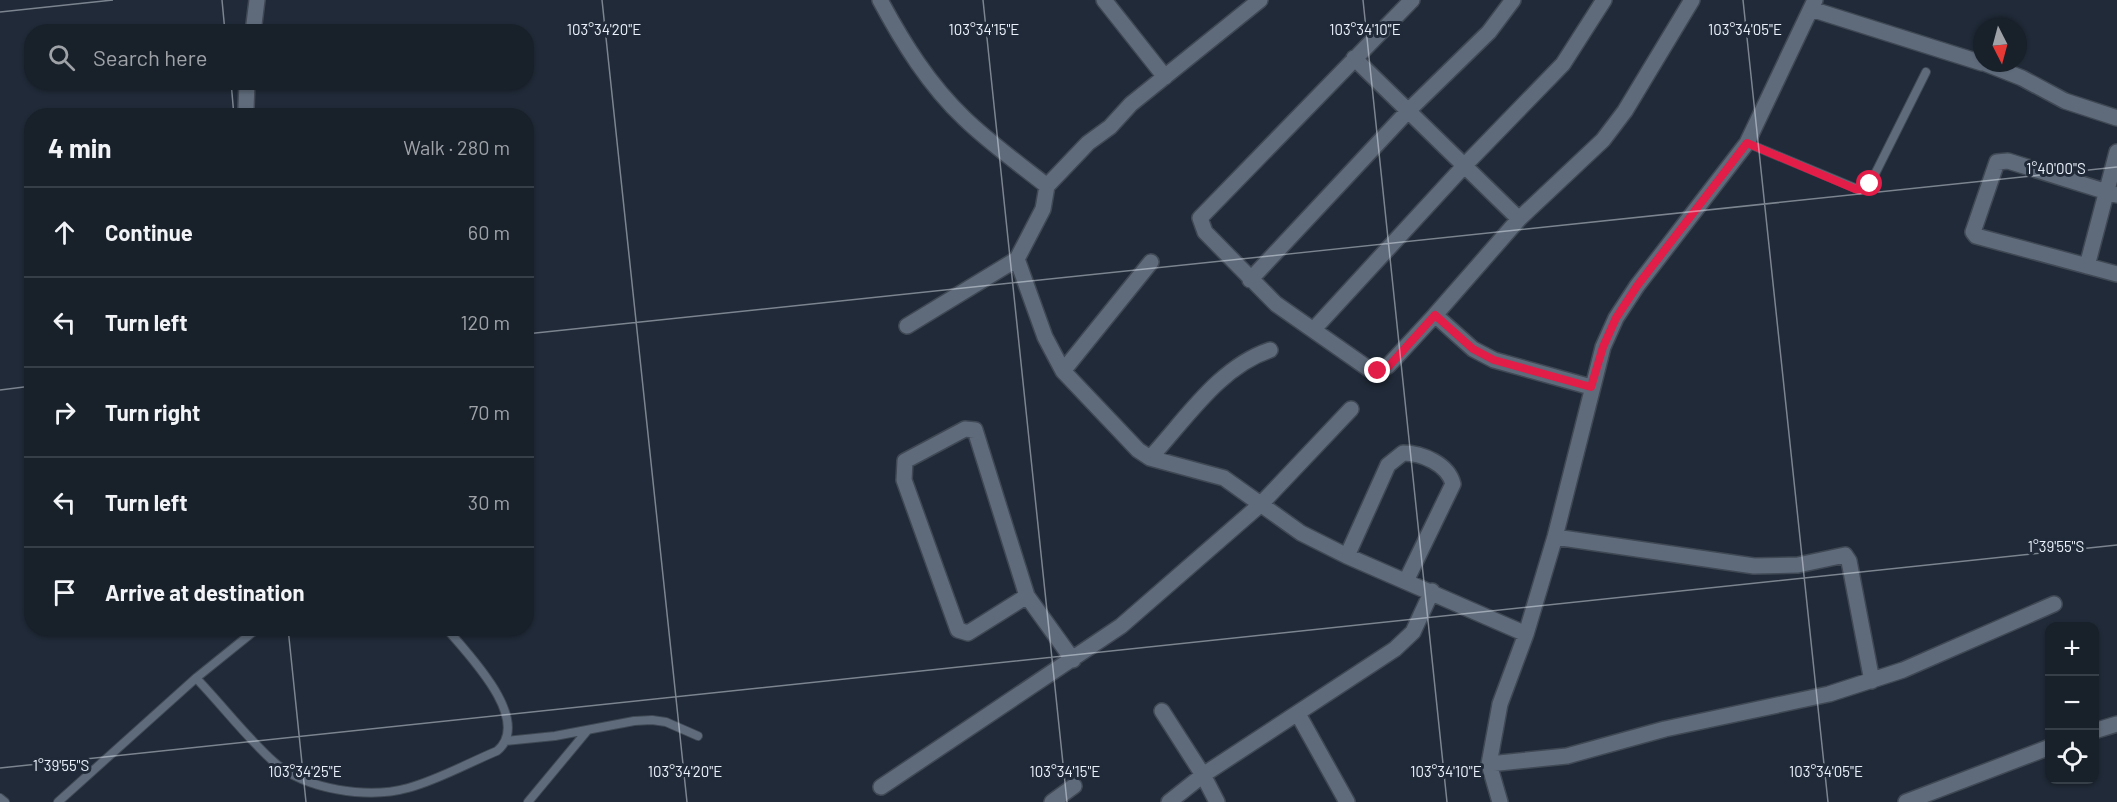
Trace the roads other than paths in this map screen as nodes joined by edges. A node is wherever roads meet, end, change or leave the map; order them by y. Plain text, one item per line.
1 (257, 0) edge
2 (880, 0) edge
3 (1104, 0) edge
4 (1260, 0) edge
5 (1412, 0) edge
6 (1513, 0) edge
7 (1604, 0) edge
8 (1692, 0) edge
9 (1813, 4) edge
10 (254, 24) edge
11 (1354, 58) junction
12 (1973, 60) edge
13 (1926, 72) dead end
14 (2006, 72) edge
15 (1165, 76) junction
16 (247, 90) edge
17 (246, 108) dead end
18 (1408, 111) junction
19 (2117, 118) edge
20 (1747, 143) junction
21 (2117, 152) edge
22 (1464, 166) junction
23 (1047, 186) junction
24 (2112, 193) edge
25 (1519, 219) junction
26 (1017, 259) junction
27 (1151, 262) dead end
28 (2086, 266) junction
29 (2117, 274) edge
30 (1250, 280) junction
31 (1435, 315) junction
32 (907, 326) dead end
33 (1314, 329) junction
34 (1270, 350) dead end
35 (1063, 371) junction
36 (1591, 387) junction
37 (1351, 409) dead end
38 (1150, 458) junction
39 (1261, 504) junction
40 (1555, 537) junction
41 (1347, 556) junction
42 (1406, 581) junction
43 (1432, 591) junction
44 (1027, 596) junction
45 (2054, 604) dead end
46 (1526, 634) junction
47 (248, 636) edge
48 (453, 636) edge
49 (1073, 660) junction
50 (196, 678) junction
51 (1872, 681) junction
52 (1162, 711) dead end
53 (1298, 714) junction
54 (2117, 724) edge
55 (2097, 730) edge
56 (587, 731) junction
57 (698, 736) dead end
58 (505, 741) junction
59 (2045, 749) edge
60 (1489, 764) junction
61 (1203, 775) junction
62 (1074, 786) dead end
63 (881, 787) dead end
64 (0, 798) edge
65 (5, 802) edge
66 (58, 802) edge
67 (528, 802) edge
68 (1052, 802) edge
69 (1169, 802) edge
70 (1216, 802) edge
71 (1347, 802) edge
72 (1500, 802) edge
73 (1906, 802) edge

1 - 10 street
2 - 23 street
3 - 15 street
4 - 15 street
5 - 11 street
6 - 18 street
7 - 22 street
8 - 25 street
9 - 12 street
9 - 20 street
11 - 18 street
11 - 30 street
13 - 20 lane
14 - 19 street
15 - 23 street
16 - 17 street
18 - 22 street
18 - 30 street
20 - 36 street
21 - 24 street
22 - 25 street
22 - 33 street
23 - 26 street
24 - 28 street
24 - 28 street
25 - 31 street
26 - 32 street
26 - 35 street
27 - 35 street
28 - 29 street
30 - 33 street
31 - 33 street
31 - 36 street
34 - 38 street
35 - 38 street
36 - 40 street
37 - 39 street
38 - 39 street
39 - 41 street
39 - 49 street
40 - 46 street
40 - 51 street
41 - 42 street
41 - 42 street
42 - 43 street
43 - 46 street
43 - 53 street
44 - 44 street
44 - 49 street
45 - 51 street
46 - 60 street
47 - 50 lane
48 - 58 lane
49 - 63 street
50 - 58 lane
50 - 66 lane
51 - 60 street
52 - 61 street
53 - 61 street
53 - 71 street
54 - 55 street
56 - 57 lane
56 - 58 lane
56 - 67 lane
59 - 73 street
60 - 72 street
61 - 69 street
61 - 70 street
62 - 68 street
64 - 65 lane

